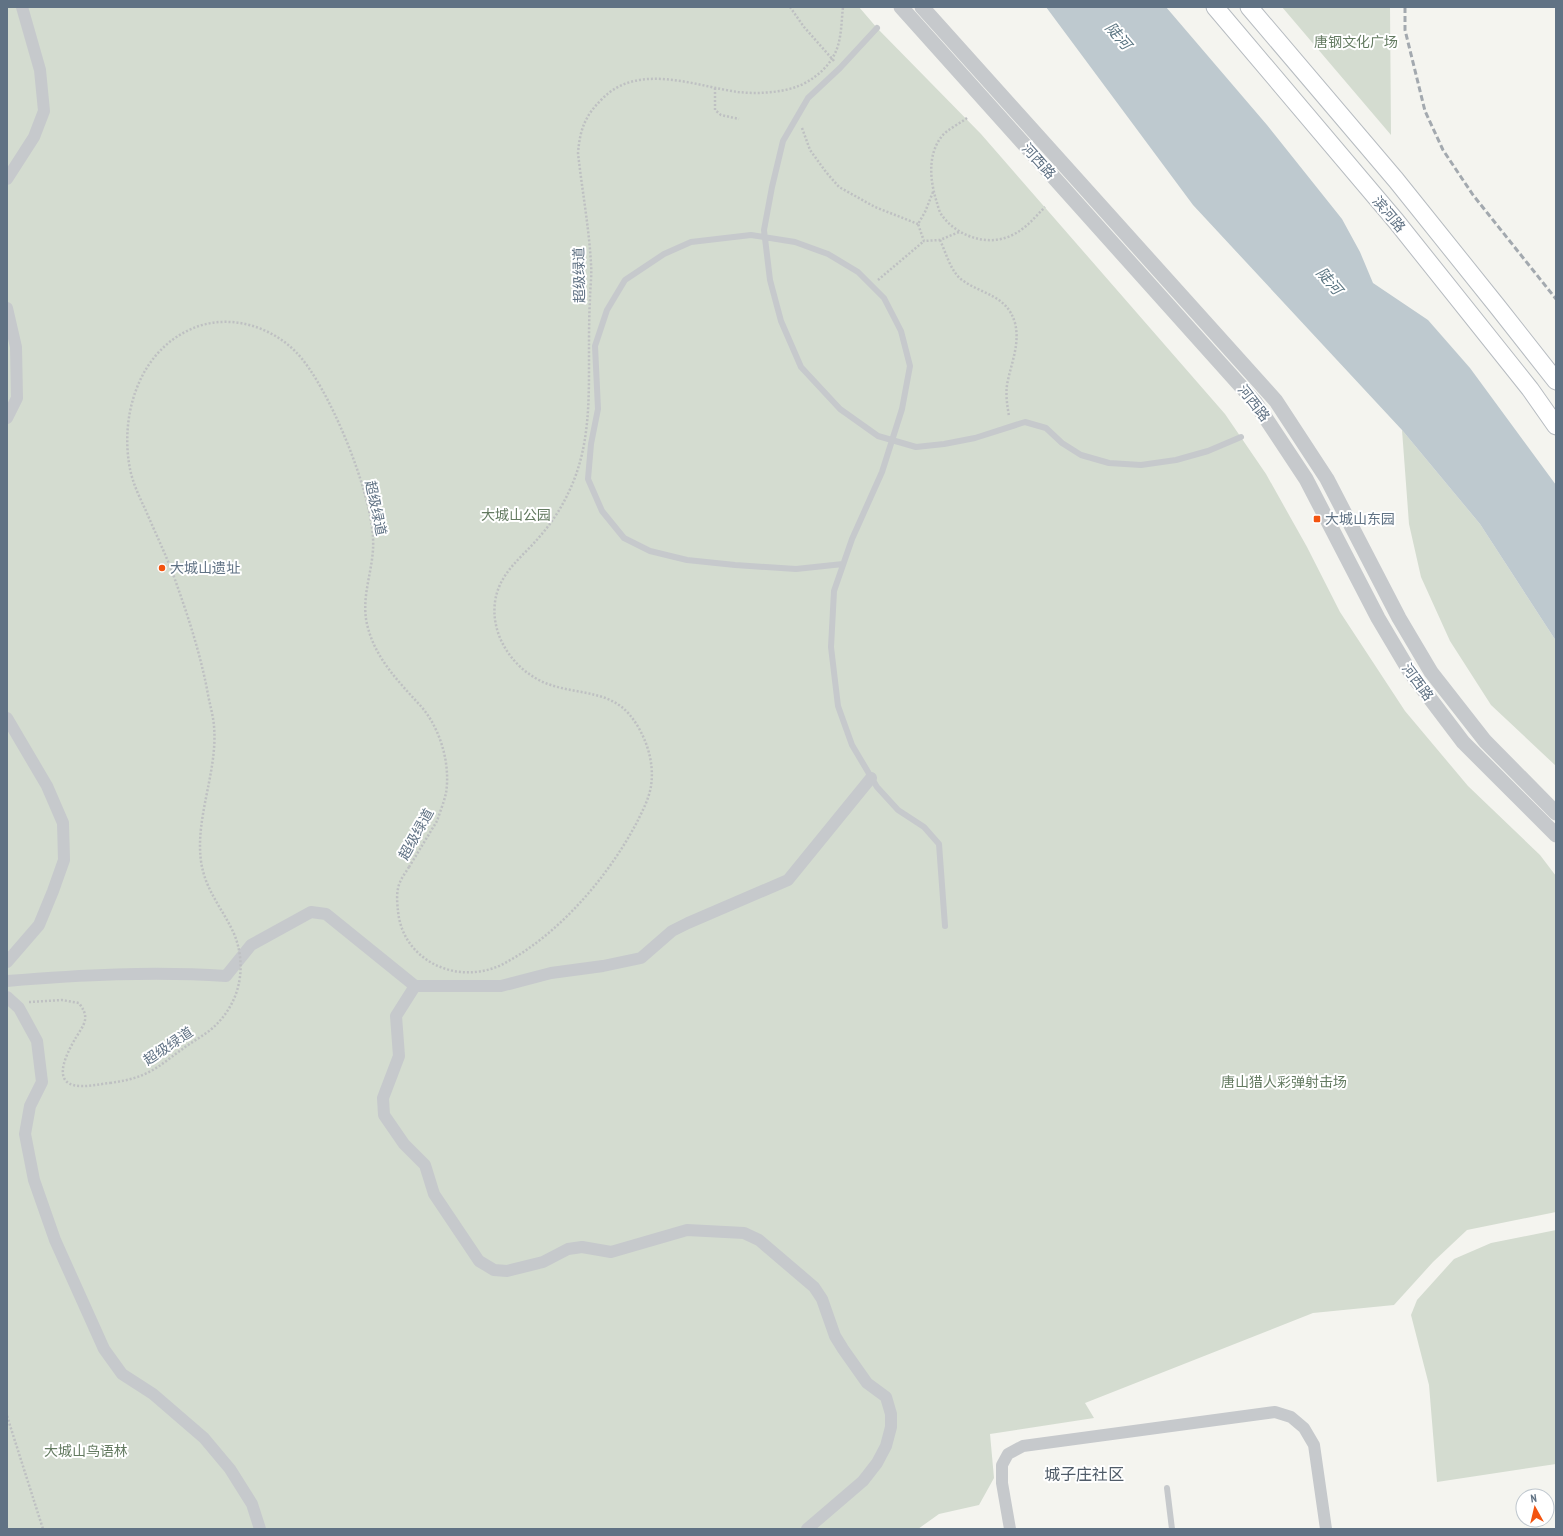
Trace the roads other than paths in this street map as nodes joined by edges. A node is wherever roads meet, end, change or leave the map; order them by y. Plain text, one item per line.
1 (22, 7) edge
2 (901, 7) edge
3 (922, 7) edge
4 (1215, 7) edge
5 (1249, 7) edge
6 (877, 28) dead end
7 (7, 179) edge
8 (7, 308) edge
9 (1556, 381) edge
10 (7, 418) edge
11 (1556, 426) edge
12 (1241, 437) dead end
13 (843, 564) junction
14 (7, 718) edge
15 (871, 778) junction
16 (1556, 813) edge
17 (1556, 835) edge
18 (945, 926) dead end
19 (7, 962) edge
20 (7, 981) edge
21 (415, 986) junction
22 (7, 996) edge
23 (1167, 1488) dead end
24 (260, 1529) edge
25 (806, 1529) edge
26 (1010, 1529) edge
27 (1172, 1529) edge
28 (1326, 1529) edge

1 - 7 street
2 - 17 street, 河西路
3 - 16 street, 河西路
4 - 11 main road, 滨河路
5 - 9 main road, 滨河路
6 - 12 lane
8 - 10 street
13 - 13 lane
13 - 15 lane
14 - 19 street
15 - 18 lane
15 - 21 street
20 - 21 street
21 - 25 street
22 - 24 street
23 - 27 lane
26 - 28 street

